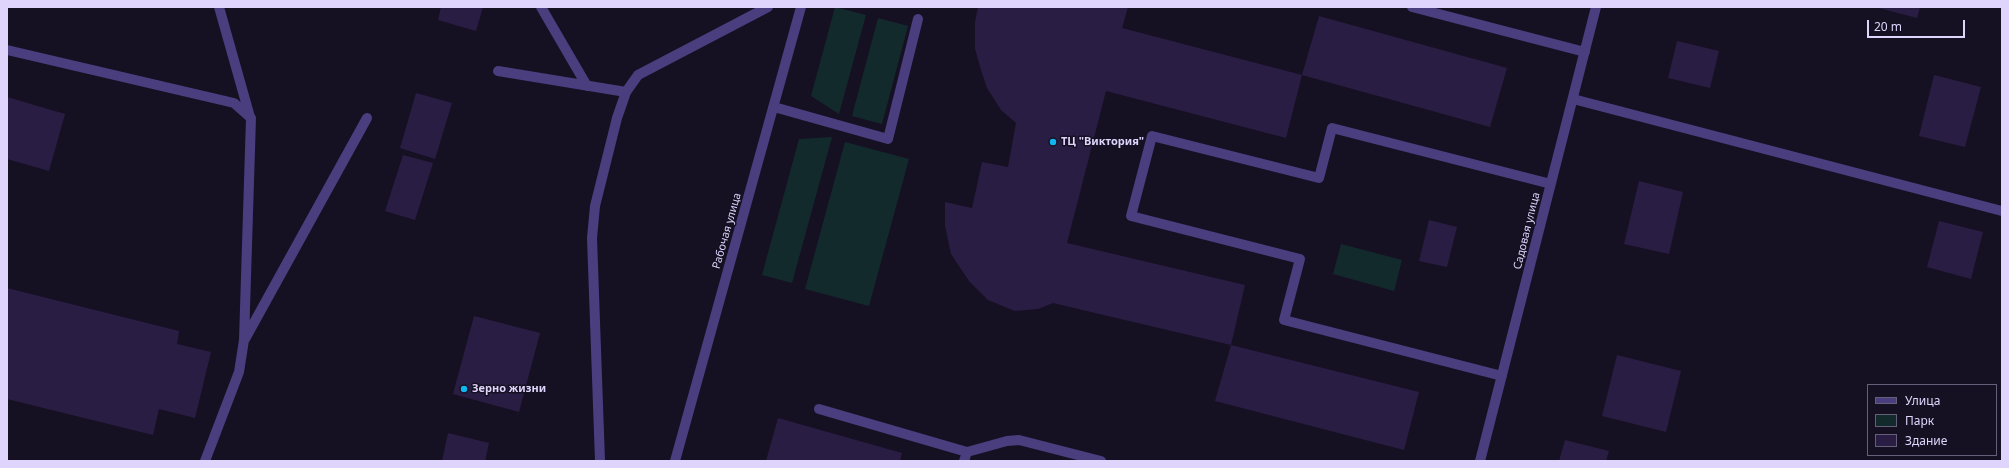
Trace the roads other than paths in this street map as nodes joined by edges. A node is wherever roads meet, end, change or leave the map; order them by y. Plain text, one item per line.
1 (218, 7) edge
2 (541, 7) edge
3 (768, 7) edge
4 (802, 7) edge
5 (1412, 7) edge
6 (1596, 7) edge
7 (918, 19) dead end
8 (7, 50) edge
9 (1585, 52) junction
10 (498, 71) dead end
11 (587, 86) junction
12 (626, 92) junction
13 (1573, 99) junction
14 (774, 107) junction
15 (250, 118) junction
16 (366, 118) dead end
17 (1551, 184) junction
18 (2002, 211) edge
19 (244, 340) junction
20 (1502, 376) junction
21 (820, 409) dead end
22 (966, 456) edge
23 (205, 461) edge
24 (600, 461) edge
25 (675, 461) edge
26 (1101, 461) edge
27 (1480, 461) edge

1 - 15 street
2 - 11 street
3 - 12 street
4 - 14 street, Рабочая улица
5 - 9 street
6 - 9 street, Садовая улица
7 - 14 street
8 - 15 street
9 - 13 street, Садовая улица
10 - 11 street
11 - 12 street
12 - 24 street
13 - 17 street, Садовая улица
13 - 18 street
14 - 25 street, Рабочая улица
15 - 19 street
16 - 19 street
17 - 20 street, Садовая улица
17 - 20 street
19 - 23 street
20 - 27 street, Садовая улица
21 - 22 street
22 - 26 street

